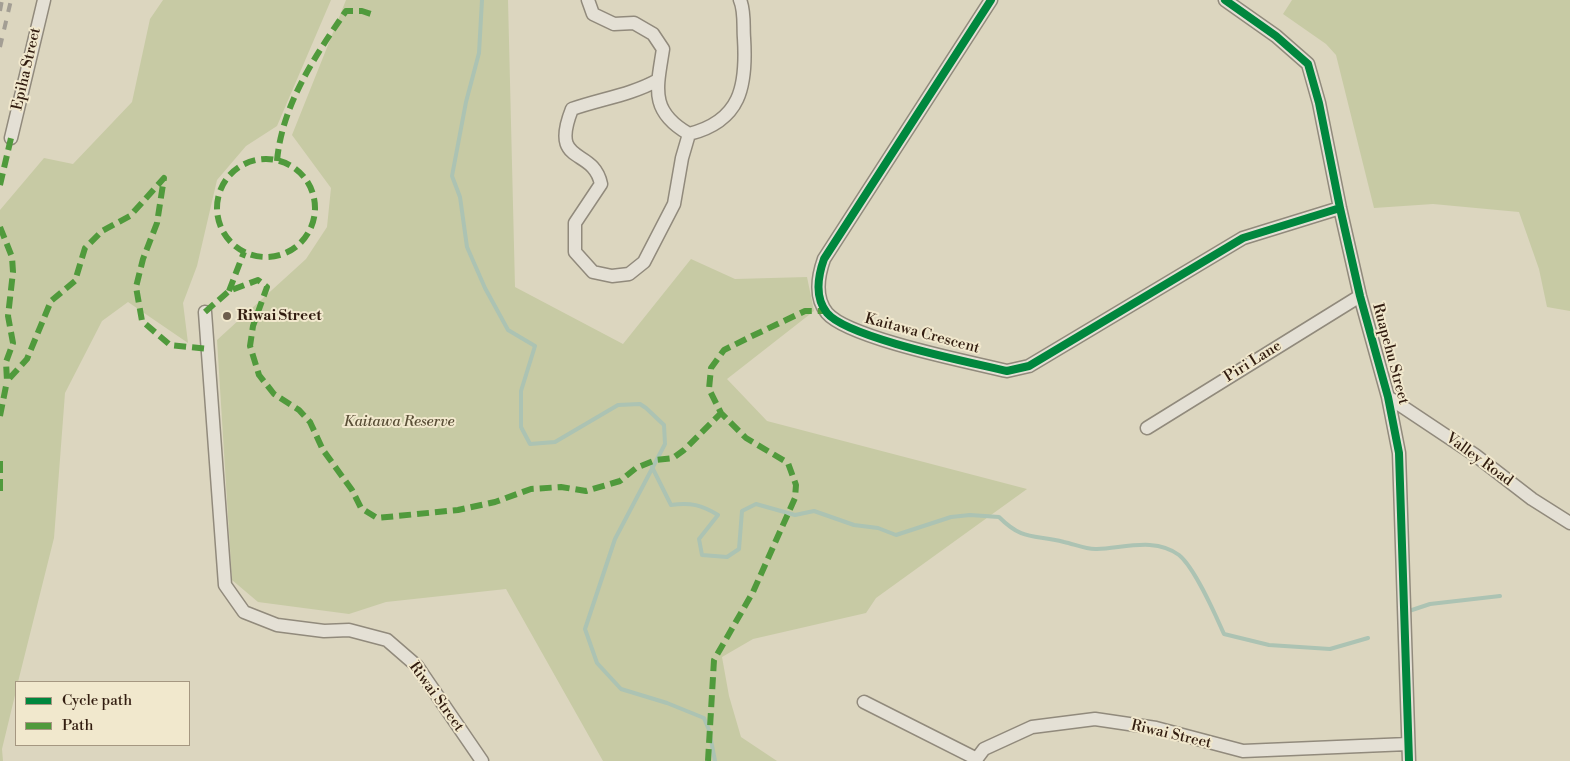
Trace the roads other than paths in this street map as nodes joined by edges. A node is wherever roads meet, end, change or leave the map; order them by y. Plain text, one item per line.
1 (44, 0) edge
2 (588, 0) edge
3 (740, 0) edge
4 (991, 0) edge
5 (1225, 0) edge
6 (658, 80) junction
7 (689, 134) junction
8 (11, 138) dead end
9 (1340, 208) junction
10 (1360, 296) junction
11 (205, 312) dead end
12 (1388, 397) junction
13 (1147, 428) dead end
14 (1570, 523) edge
15 (864, 702) dead end
16 (1408, 744) junction
17 (976, 760) edge
18 (482, 761) edge
19 (1409, 761) edge

1 - 8 street, Epiha Street
2 - 6 street
3 - 7 street
4 - 9 street, Kaitawa Crescent
5 - 9 street, Ruapehu Street
6 - 7 street
6 - 7 street
9 - 10 street, Ruapehu Street
10 - 12 street, Ruapehu Street
10 - 13 street, Piri Lane
11 - 18 street, Riwai Street
12 - 14 street, Valley Road
12 - 16 street, Ruapehu Street
15 - 17 street
16 - 17 street, Riwai Street
16 - 19 street, Ruapehu Street

